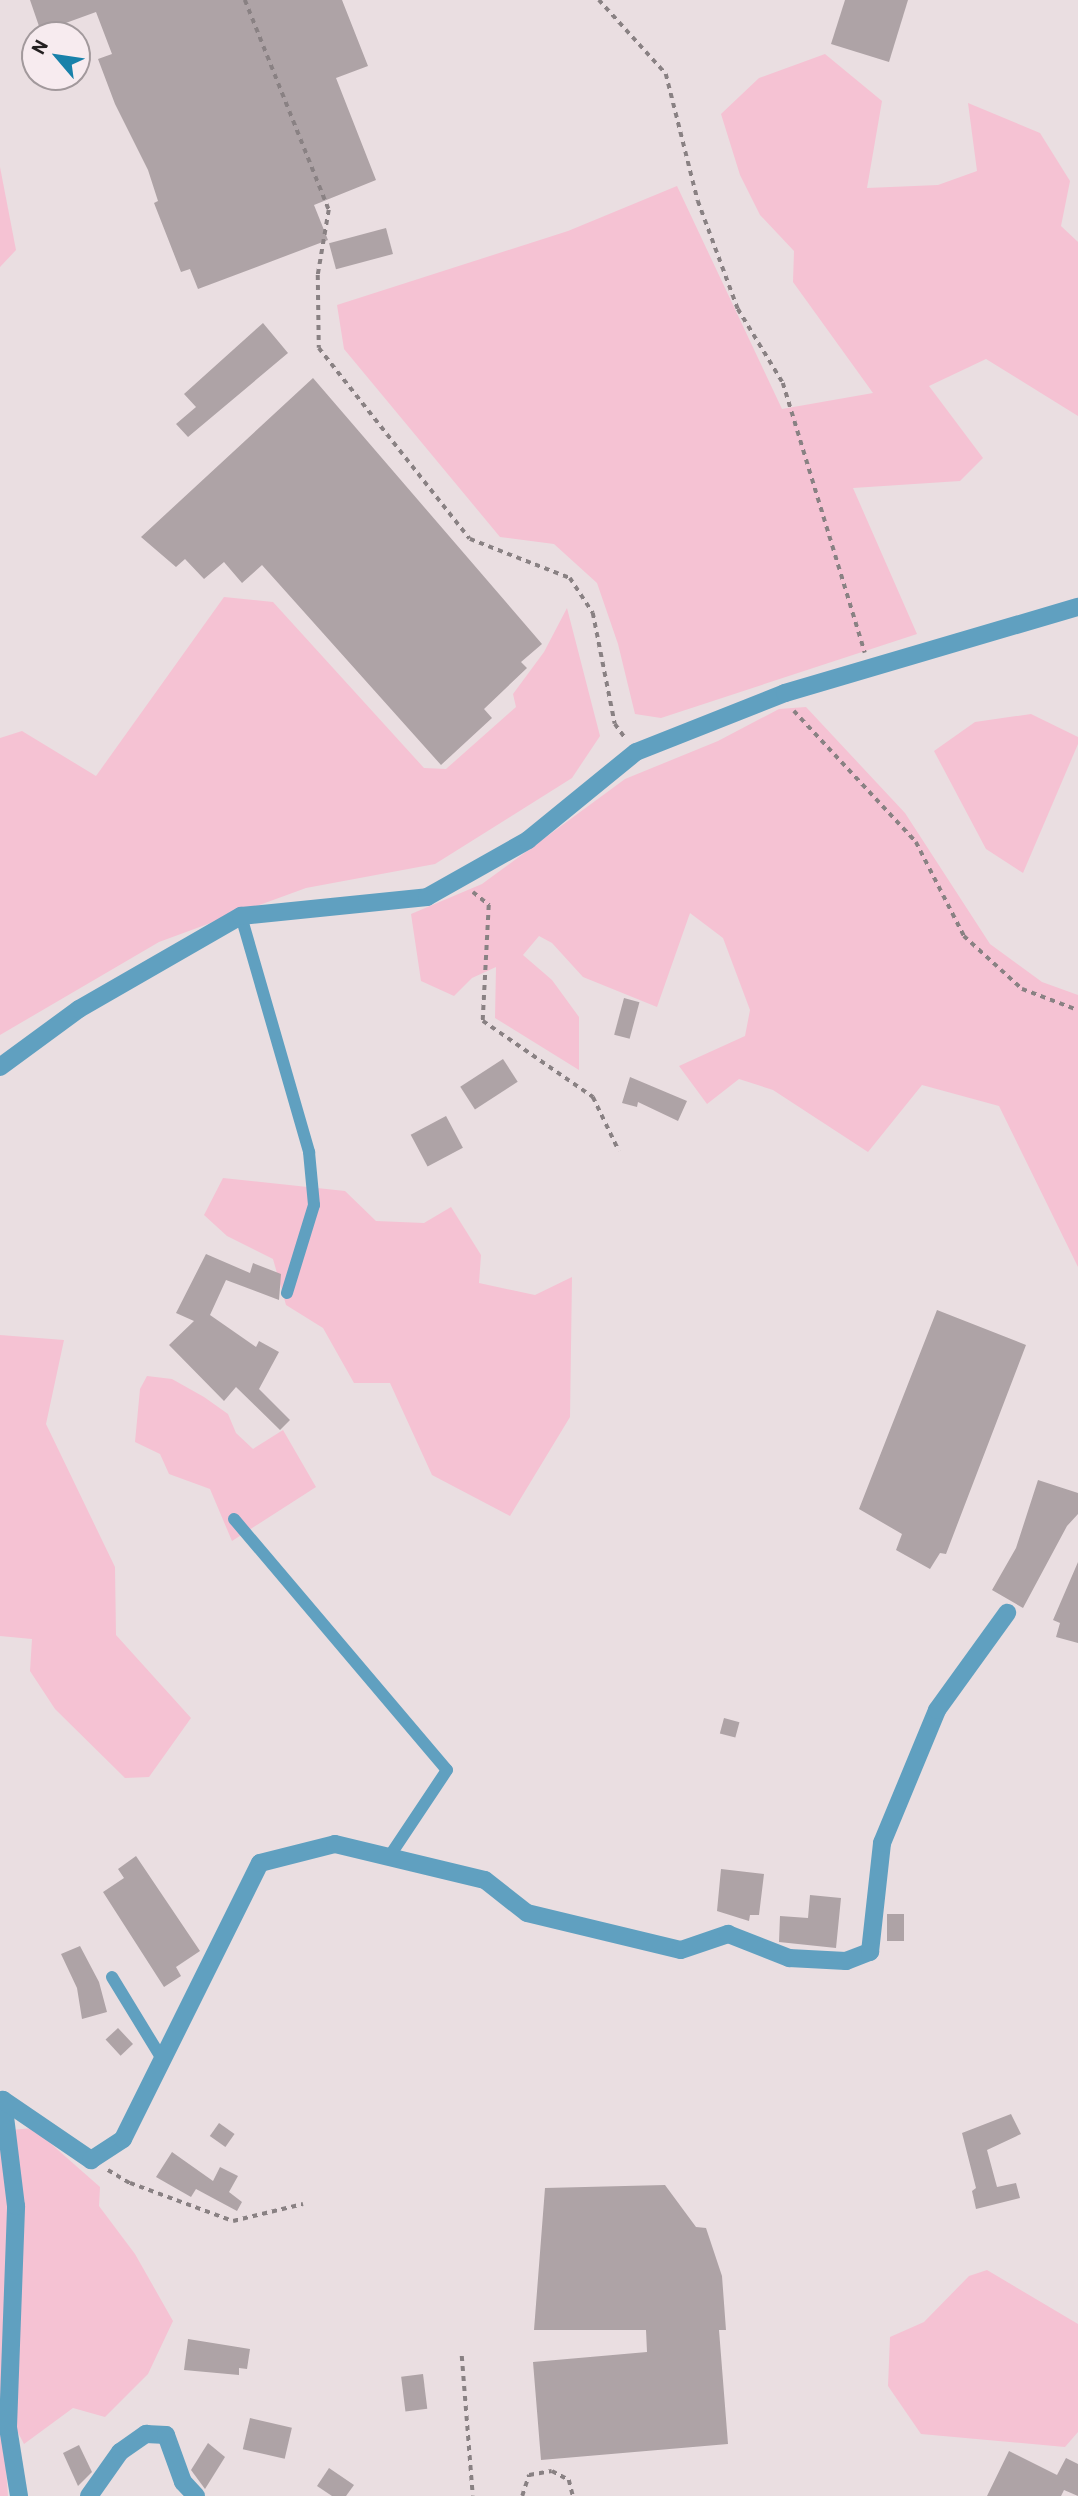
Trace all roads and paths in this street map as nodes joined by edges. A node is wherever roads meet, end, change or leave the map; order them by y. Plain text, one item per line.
1 (245, 0) edge
2 (599, 0) edge
3 (1078, 607) edge
4 (870, 668) junction
5 (785, 693) junction
6 (636, 752) junction
7 (457, 880) junction
8 (241, 916) junction
9 (1078, 1010) edge
10 (0, 1067) edge
11 (619, 1151) dead end
12 (287, 1293) dead end
13 (234, 1519) dead end
14 (1007, 1613) dead end
15 (389, 1857) junction
16 (112, 1977) dead end
17 (162, 2059) junction
18 (1, 2098) edge
19 (91, 2160) junction
20 (303, 2204) dead end
21 (462, 2356) dead end
22 (19, 2496) edge
23 (89, 2496) edge
24 (196, 2496) edge
25 (473, 2496) edge
26 (522, 2496) edge
27 (573, 2496) edge

1 - 6 path
2 - 4 path
3 - 4 street
4 - 5 street
5 - 6 street
5 - 9 path
6 - 7 street
7 - 8 street
7 - 11 path
8 - 10 street
8 - 12 lane
13 - 15 lane
14 - 15 street
15 - 17 street
16 - 17 lane
17 - 19 street
18 - 19 street
18 - 22 street
19 - 20 path
21 - 25 path
23 - 24 street
26 - 27 path

